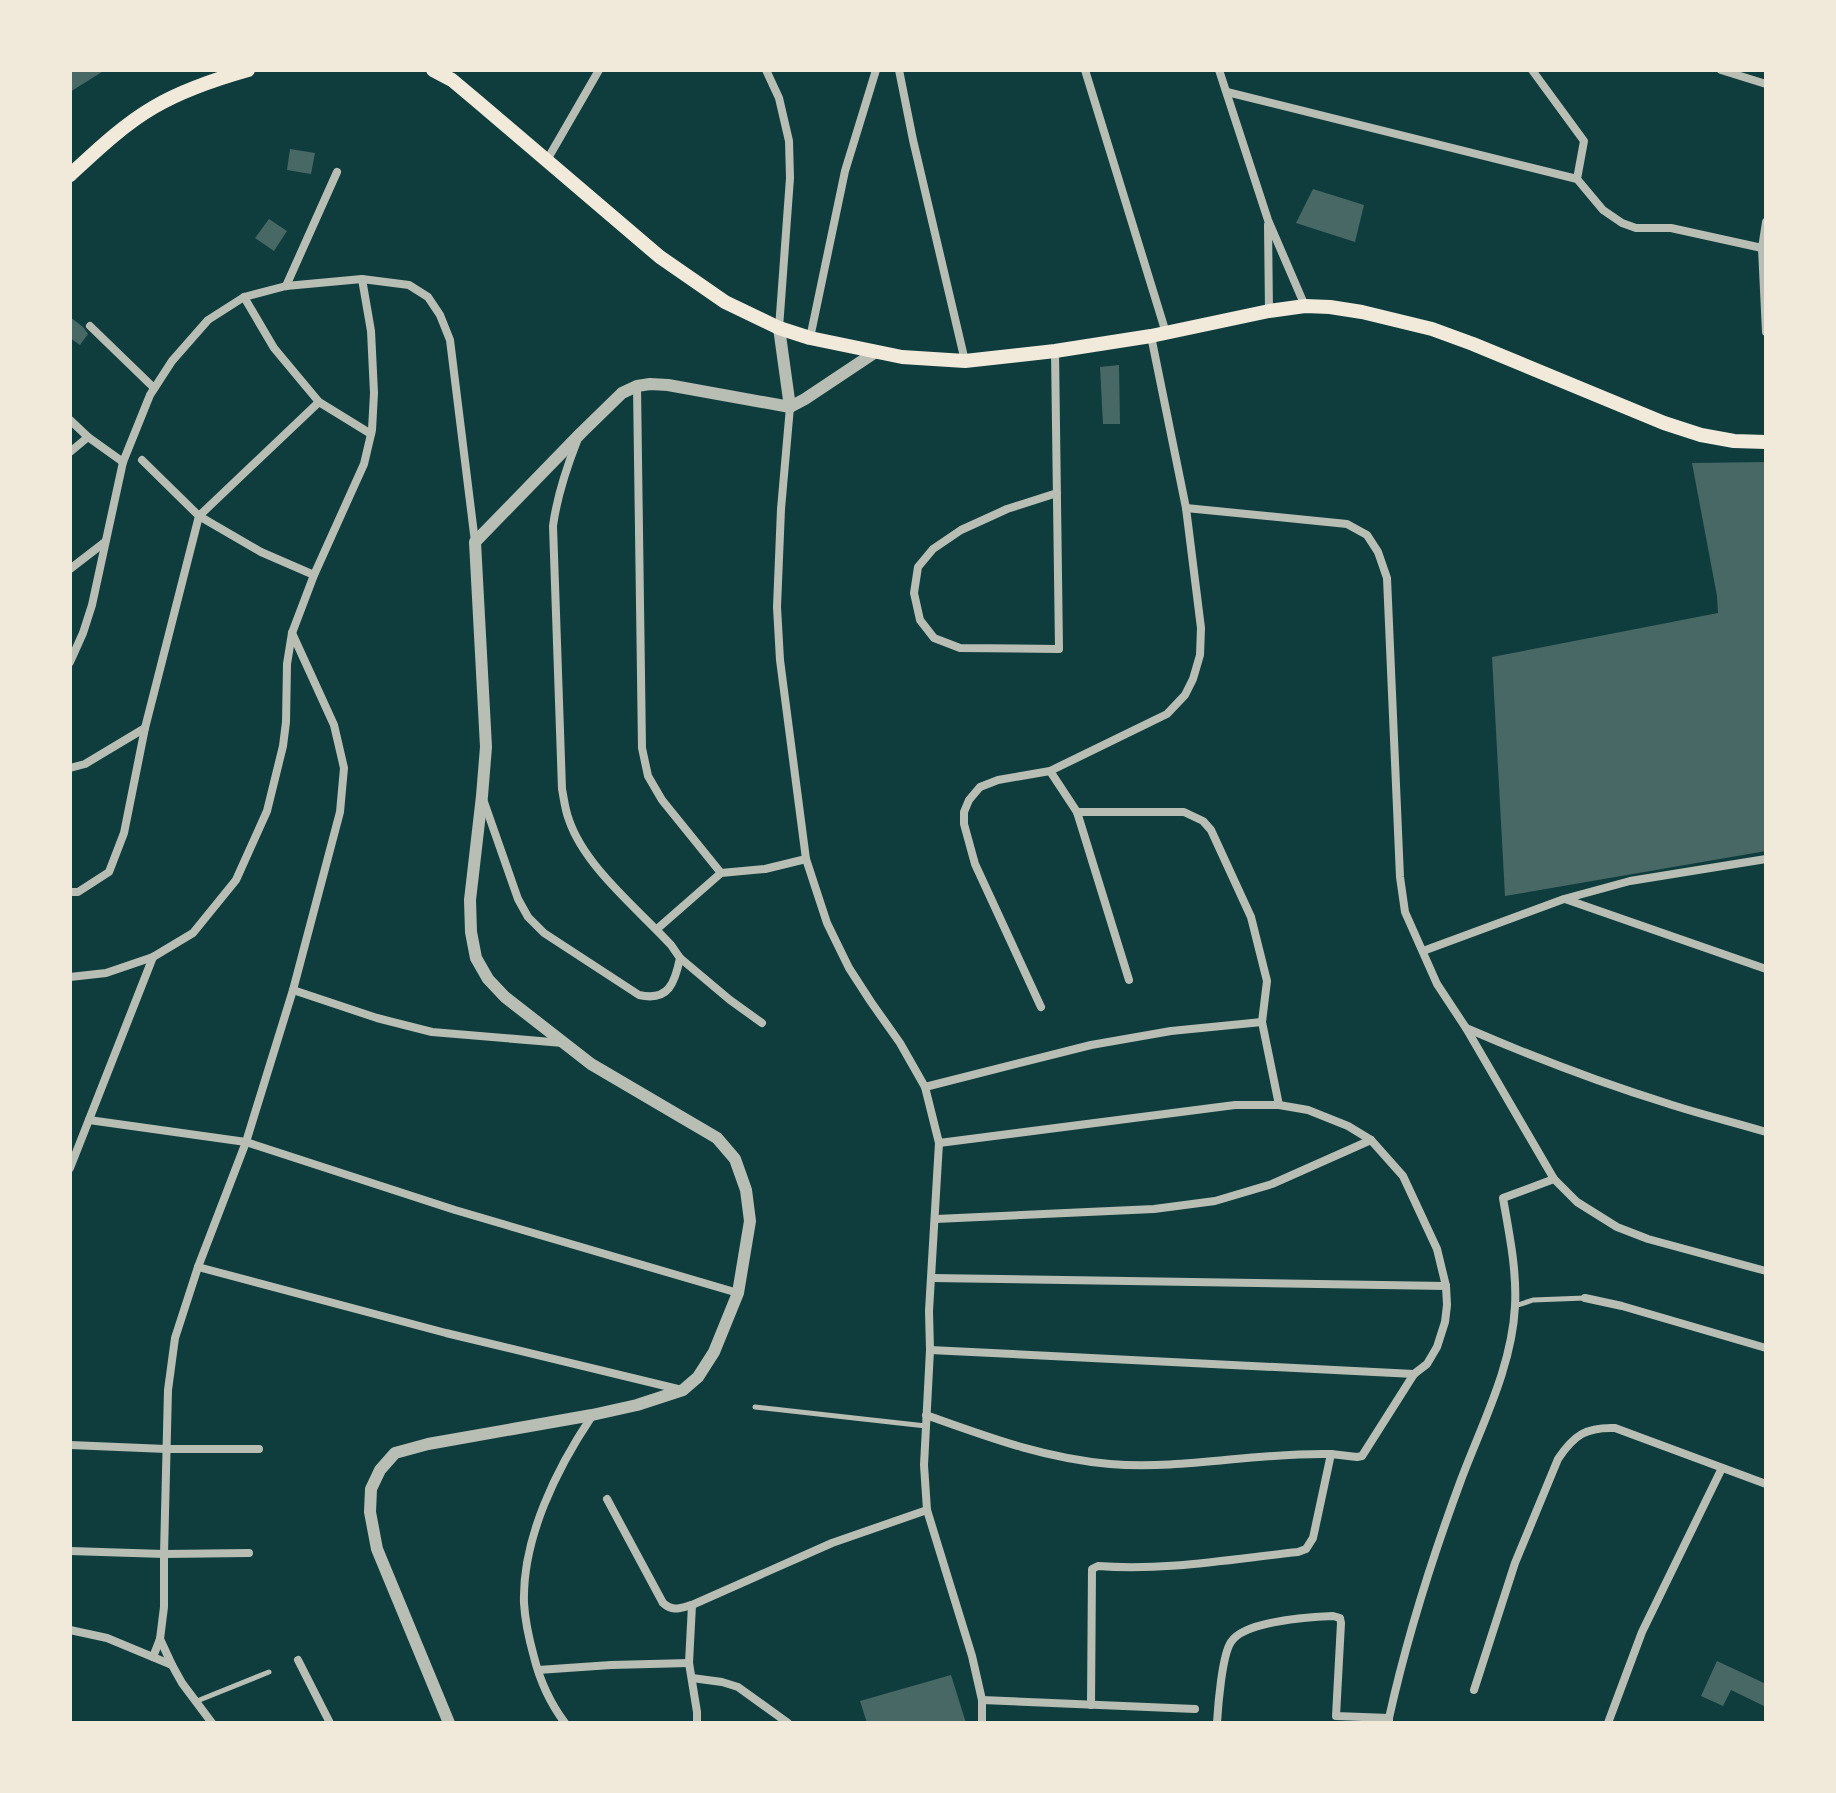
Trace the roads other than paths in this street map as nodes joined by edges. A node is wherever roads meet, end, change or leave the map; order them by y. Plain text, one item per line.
1 (248, 70) edge
2 (433, 70) edge
3 (599, 70) edge
4 (766, 70) edge
5 (876, 70) edge
6 (899, 70) edge
7 (1085, 70) edge
8 (1219, 70) edge
9 (1532, 70) edge
10 (1721, 70) edge
11 (216, 74) edge
12 (1766, 84) edge
13 (1227, 92) junction
14 (547, 160) junction
15 (337, 172) dead end
16 (70, 175) edge
17 (1577, 179) junction
18 (1268, 220) junction
19 (1766, 222) edge
20 (1762, 248) junction
21 (362, 279) junction
22 (286, 286) junction
23 (244, 297) junction
24 (1305, 306) junction
25 (1269, 311) junction
26 (90, 326) dead end
27 (779, 328) junction
28 (1766, 332) edge
29 (1166, 333) junction
30 (1151, 336) junction
31 (810, 338) junction
32 (1055, 351) junction
33 (874, 353) junction
34 (965, 361) junction
35 (637, 386) junction
36 (154, 388) junction
37 (319, 402) junction
38 (790, 407) junction
39 (70, 420) edge
40 (581, 433) junction
41 (371, 434) junction
42 (88, 437) junction
43 (1766, 442) edge
44 (70, 452) edge
45 (142, 460) dead end
46 (123, 462) junction
47 (1057, 493) junction
48 (1186, 508) junction
49 (199, 516) junction
50 (105, 541) junction
51 (475, 542) junction
52 (70, 569) edge
53 (314, 575) junction
54 (292, 633) junction
55 (70, 662) edge
56 (145, 728) junction
57 (70, 768) edge
58 (1050, 771) junction
59 (482, 796) junction
60 (1077, 812) junction
61 (806, 859) junction
62 (1766, 859) edge
63 (721, 873) junction
64 (70, 892) edge
65 (1564, 899) junction
66 (657, 929) junction
67 (1423, 951) junction
68 (153, 957) junction
69 (680, 958) junction
70 (1766, 969) edge
71 (70, 977) edge
72 (1129, 980) dead end
73 (293, 990) junction
74 (1041, 1007) dead end
75 (1262, 1022) junction
76 (762, 1023) dead end
77 (1466, 1028) junction
78 (564, 1043) junction
79 (925, 1087) junction
80 (1279, 1105) junction
81 (89, 1120) junction
82 (1766, 1132) edge
83 (1371, 1140) junction
84 (246, 1142) junction
85 (75, 1143) edge
86 (939, 1143) junction
87 (70, 1168) edge
88 (1554, 1179) junction
89 (936, 1219) junction
90 (198, 1267) junction
91 (1766, 1271) edge
92 (932, 1278) junction
93 (1446, 1286) junction
94 (738, 1293) junction
95 (1585, 1298) joint
96 (1515, 1306) junction
97 (1766, 1348) edge
98 (930, 1350) junction
99 (1414, 1374) junction
100 (683, 1390) junction
101 (755, 1407) dead end
102 (592, 1415) junction
103 (926, 1415) junction
104 (926, 1426) junction
105 (70, 1445) edge
106 (166, 1449) junction
107 (259, 1449) dead end
108 (1331, 1454) junction
109 (1722, 1468) junction
110 (1766, 1484) edge
111 (607, 1499) dead end
112 (927, 1510) junction
113 (70, 1551) edge
114 (249, 1553) dead end
115 (164, 1554) junction
116 (692, 1605) junction
117 (70, 1630) edge
118 (160, 1639) junction
119 (153, 1657) junction
120 (298, 1660) dead end
121 (689, 1663) junction
122 (172, 1665) junction
123 (538, 1670) junction
124 (269, 1672) dead end
125 (692, 1678) junction
126 (1474, 1690) dead end
127 (982, 1700) junction
128 (197, 1701) junction
129 (1091, 1705) junction
130 (1195, 1709) dead end
131 (1389, 1720) edge
132 (212, 1723) edge
133 (330, 1723) edge
134 (449, 1723) edge
135 (565, 1723) edge
136 (697, 1723) edge
137 (788, 1723) edge
138 (982, 1723) edge
139 (1217, 1723) edge
140 (1608, 1723) edge

1 - 11 main road
2 - 14 main road
3 - 14 street
4 - 27 street
5 - 31 street
6 - 34 street
7 - 29 street
8 - 13 street
9 - 17 street
10 - 12 street
11 - 16 main road
13 - 17 street
13 - 18 street
14 - 27 main road
15 - 22 street
17 - 20 street
18 - 24 street
18 - 25 street
19 - 20 street
20 - 28 street
21 - 22 street
21 - 41 street
21 - 51 street
22 - 23 street
23 - 36 street
23 - 37 street
24 - 25 main road
24 - 43 main road
25 - 29 main road
26 - 36 street
27 - 31 main road
27 - 38 street
29 - 30 main road
30 - 32 main road
30 - 48 street
31 - 33 main road
32 - 34 main road
32 - 47 street
33 - 34 main road
33 - 38 street
35 - 38 street
35 - 40 street
35 - 63 street
36 - 46 street
37 - 41 street
37 - 49 street
38 - 61 street
39 - 42 street
40 - 51 street
40 - 66 street
41 - 53 street
42 - 44 street
42 - 46 street
45 - 49 street
46 - 50 street
47 - 47 street
48 - 58 street
48 - 67 street
49 - 53 street
49 - 56 street
50 - 52 street
50 - 55 street
51 - 59 street
53 - 54 street
54 - 68 street
54 - 73 street
56 - 57 street
56 - 64 street
58 - 60 street
58 - 74 street
59 - 69 street
59 - 78 street
60 - 72 street
60 - 75 street
61 - 63 street
61 - 79 street
62 - 65 street
63 - 66 street
65 - 67 street
65 - 70 street
66 - 69 street
67 - 77 street
68 - 71 street
68 - 81 street
69 - 76 street
73 - 78 street
73 - 84 street
75 - 79 street
75 - 80 street
77 - 82 street
77 - 88 street
78 - 94 street
79 - 86 street
80 - 83 street
80 - 86 street
81 - 84 street
81 - 85 street
83 - 89 street
83 - 93 street
84 - 90 street
84 - 94 street
85 - 87 street
86 - 89 street
88 - 91 street
88 - 96 street
89 - 92 street
90 - 100 street
90 - 106 street
92 - 93 street
92 - 98 street
93 - 99 street
94 - 100 street
95 - 96 lane
95 - 97 street
96 - 131 street
98 - 99 street
98 - 103 street
99 - 108 street
100 - 102 street
101 - 104 lane
102 - 123 street
102 - 134 street
103 - 104 street
103 - 108 street
104 - 112 street
105 - 106 street
106 - 107 street
106 - 115 street
108 - 129 street
109 - 110 street
109 - 126 street
109 - 140 street
111 - 116 street
112 - 116 street
112 - 127 street
113 - 115 street
114 - 115 street
115 - 118 street
116 - 121 street
117 - 119 street
118 - 119 street
118 - 122 street
119 - 122 street
120 - 133 street
121 - 123 street
121 - 125 street
122 - 128 street
123 - 135 street
124 - 128 lane
125 - 136 street
125 - 137 street
127 - 129 street
127 - 138 street
128 - 132 street
129 - 130 street
131 - 139 street

